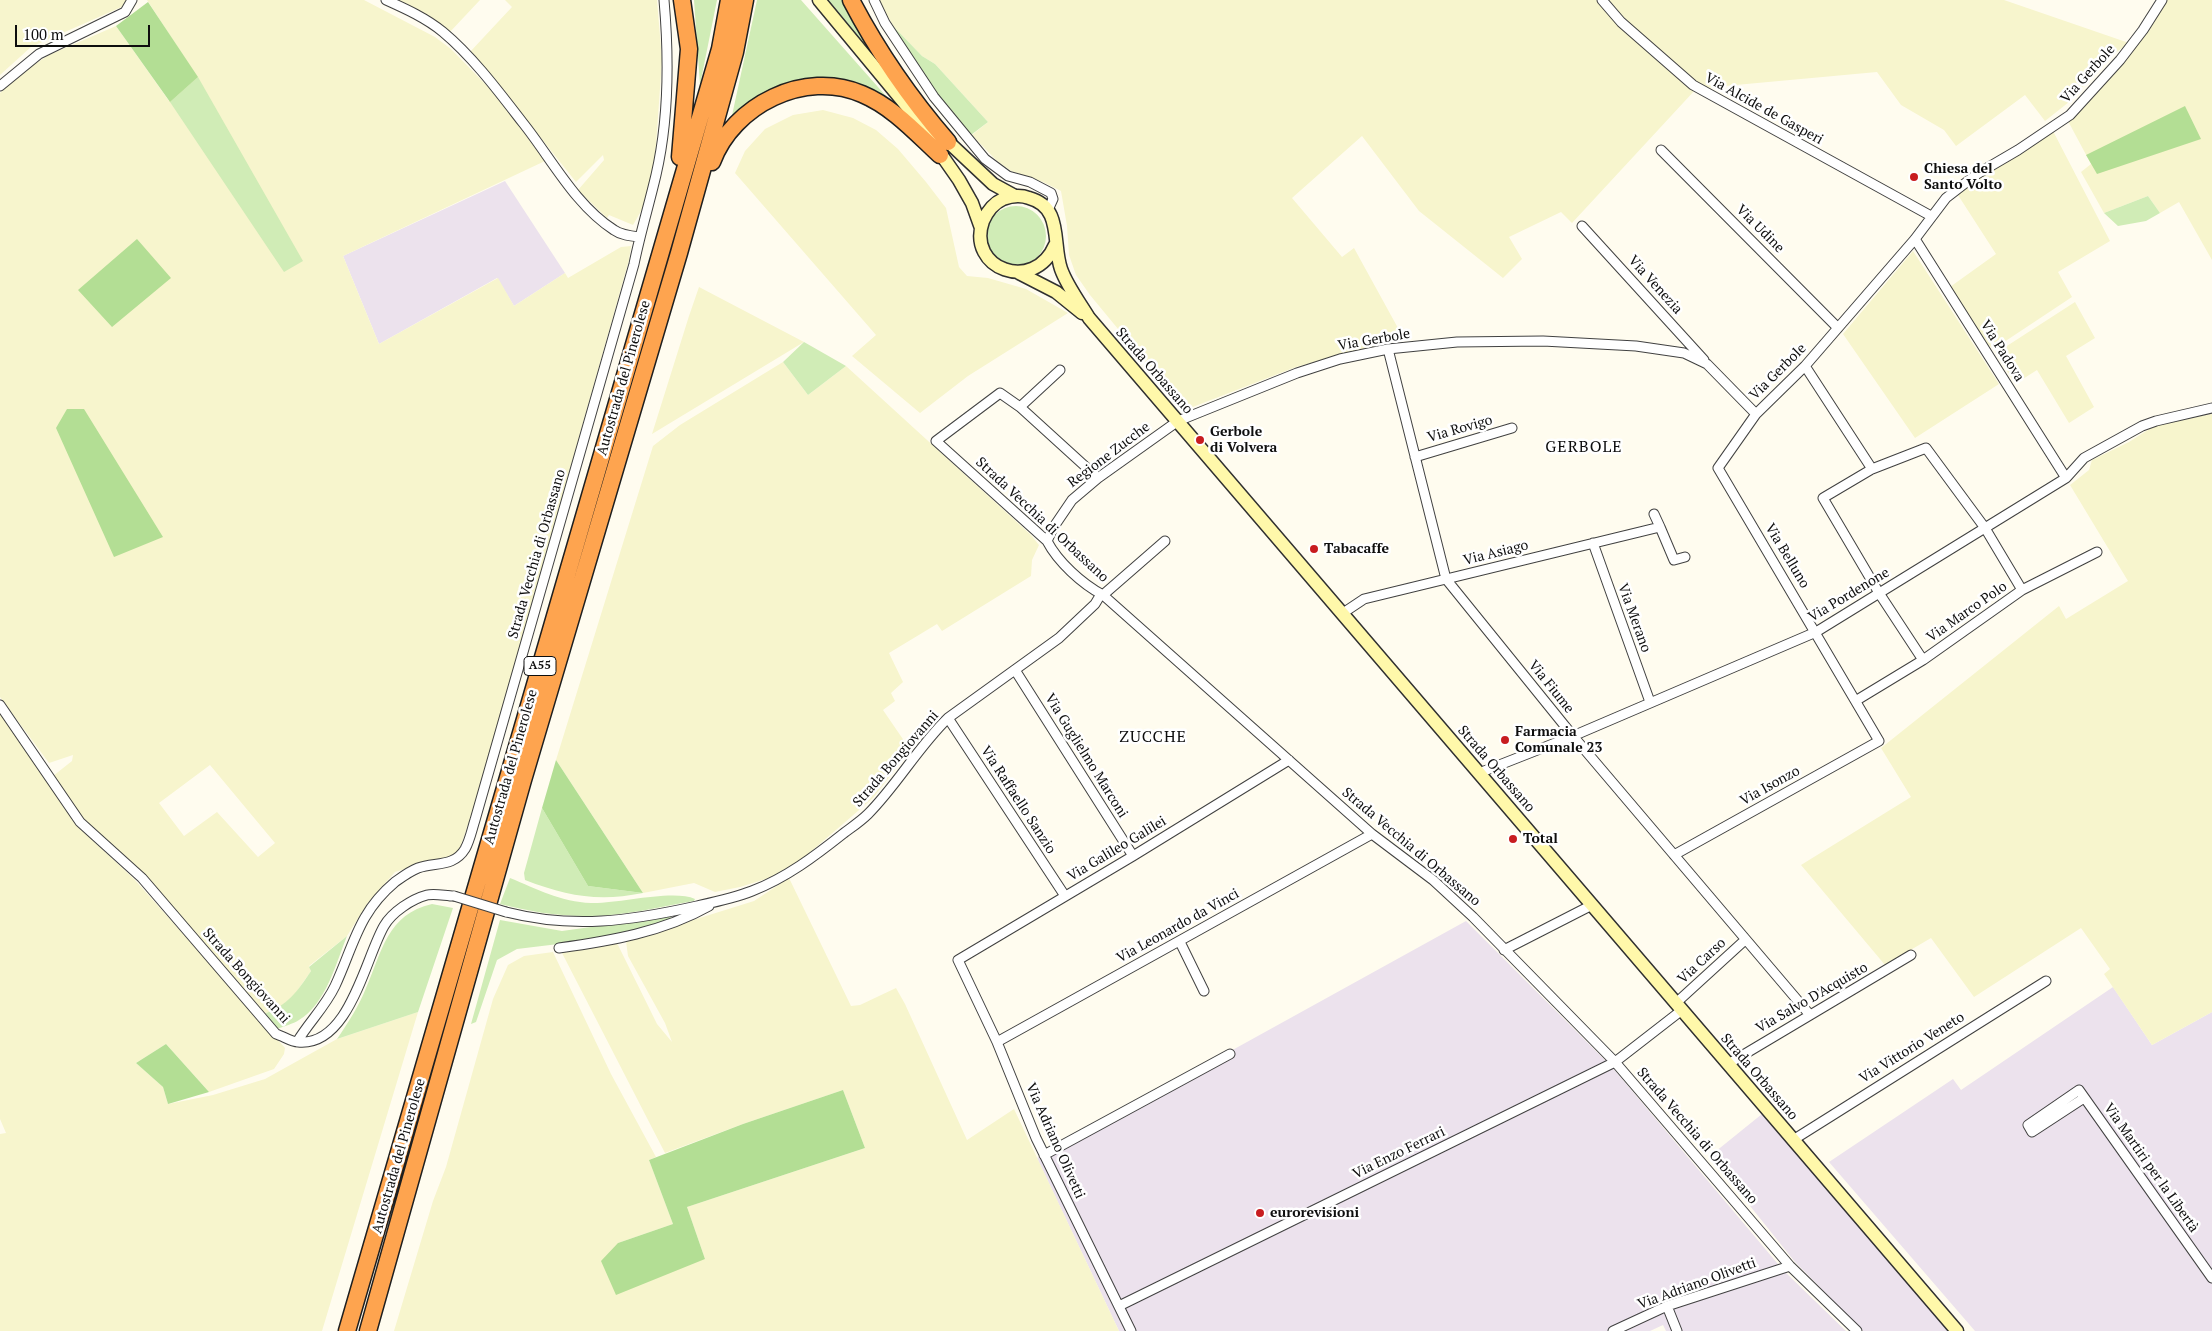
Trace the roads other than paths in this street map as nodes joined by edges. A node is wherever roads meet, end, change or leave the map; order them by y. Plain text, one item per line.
1 (132, 0) edge
2 (386, 0) edge
3 (664, 0) edge
4 (682, 0) edge
5 (729, 0) edge
6 (746, 0) edge
7 (819, 0) edge
8 (851, 0) edge
9 (874, 0) edge
10 (1602, 0) edge
11 (2162, 0) edge
12 (0, 86) edge
13 (944, 148) junction
14 (1661, 150) dead end
15 (1015, 196) junction
16 (1048, 210) junction
17 (1931, 216) junction
18 (1582, 226) dead end
19 (981, 228) junction
20 (639, 237) junction
21 (1915, 239) junction
22 (1055, 245) junction
23 (679, 253) junction
24 (658, 259) junction
25 (1019, 272) junction
26 (1089, 318) junction
27 (1838, 328) junction
28 (1388, 349) junction
29 (1707, 364) junction
30 (1805, 366) junction
31 (1060, 370) dead end
32 (1020, 407) junction
33 (2212, 408) edge
34 (1756, 414) junction
35 (1178, 421) junction
36 (1512, 428) dead end
37 (1415, 456) junction
38 (1872, 470) junction
39 (1098, 478) junction
40 (2066, 478) junction
41 (1654, 514) dead end
42 (1660, 527) junction
43 (1985, 528) junction
44 (1048, 541) junction
45 (1165, 541) dead end
46 (1593, 543) junction
47 (2097, 552) dead end
48 (1685, 557) dead end
49 (1446, 579) junction
50 (2022, 590) junction
51 (1879, 593) junction
52 (1102, 595) junction
53 (1343, 613) junction
54 (1816, 632) junction
55 (1922, 660) junction
56 (1015, 670) junction
57 (1857, 700) junction
58 (1650, 702) junction
59 (0, 705) edge
60 (948, 718) junction
61 (1574, 736) junction
62 (1879, 741) joint
63 (1289, 760) junction
64 (1480, 774) junction
65 (1372, 834) junction
66 (1674, 855) junction
67 (1133, 856) junction
68 (1065, 896) junction
69 (718, 901) junction
70 (1592, 905) junction
71 (1745, 940) junction
72 (1180, 942) junction
73 (559, 948) dead end
74 (1504, 950) junction
75 (1911, 955) dead end
76 (958, 960) joint
77 (2046, 981) dead end
78 (1204, 991) dead end
79 (1679, 1007) junction
80 (1810, 1015) junction
81 (297, 1042) junction
82 (997, 1042) junction
83 (1230, 1054) dead end
84 (1615, 1062) junction
85 (1728, 1064) junction
86 (2084, 1098) junction
87 (1793, 1140) junction
88 (1044, 1155) junction
89 (1790, 1266) junction
90 (2212, 1278) edge
91 (1119, 1306) junction
92 (1667, 1306) junction
93 (347, 1331) edge
94 (368, 1331) edge
95 (1131, 1331) edge
96 (1613, 1331) edge
97 (1677, 1331) edge
98 (1857, 1331) edge
99 (1957, 1331) edge

1 - 12 street
2 - 20 street
3 - 20 street, Strada Vecchia di Orbassano
4 - 24 highway
5 - 24 highway, Autostrada del Pinerolese / A55
6 - 23 highway, Autostrada del Pinerolese / A55
7 - 13 main road, Strada Orbassano
8 - 13 highway
9 - 16 street
10 - 17 street, Via Alcide de Gasperi
11 - 17 street, Via Gerbole
13 - 15 main road, Strada Orbassano
13 - 19 main road, Strada Orbassano
13 - 23 highway
14 - 27 street, Via Udine
15 - 16 main road, Strada Orbassano
15 - 19 main road
16 - 22 main road, Strada Orbassano
17 - 21 street, Via Gerbole
18 - 29 street, Via Venezia
19 - 25 main road, Strada Orbassano
20 - 81 street, Strada Vecchia di Orbassano
21 - 27 street, Via Gerbole
21 - 40 street, Via Padova
22 - 25 main road
22 - 26 main road, Strada Orbassano
23 - 94 highway, Autostrada del Pinerolese / A55
24 - 93 highway, Autostrada del Pinerolese / A55
25 - 26 main road, Strada Orbassano
26 - 35 main road, Strada Orbassano
27 - 30 street, Via Gerbole
28 - 29 street, Via Gerbole
28 - 35 street, Via Gerbole
28 - 37 street, Via Fiume
29 - 34 street, Via Gerbole
30 - 34 street, Via Gerbole
30 - 38 street
31 - 32 street
32 - 39 street
32 - 44 street, Strada Vecchia di Orbassano
33 - 40 street, Via Pordenone
34 - 54 street, Via Belluno
35 - 39 street, Regione Zucche
35 - 53 main road, Strada Orbassano
36 - 37 street, Via Rovigo
37 - 49 street, Via Fiume
38 - 43 street
38 - 51 street
39 - 44 street, Regione Zucche
40 - 43 street, Via Pordenone
41 - 42 street
42 - 46 street, Via Asiago
42 - 48 street
43 - 50 street
43 - 51 street, Via Pordenone
44 - 52 street, Strada Vecchia di Orbassano
45 - 52 street, Strada Bongiovanni
46 - 49 street, Via Asiago
46 - 58 street, Via Merano
47 - 50 street, Via Marco Polo
49 - 53 street, Via Asiago
49 - 61 street, Via Fiume
50 - 55 street, Via Marco Polo
51 - 54 street, Via Pordenone
51 - 55 street
52 - 56 street, Strada Bongiovanni
52 - 63 street, Strada Vecchia di Orbassano
53 - 64 main road, Strada Orbassano
54 - 57 street, Via Belluno
54 - 58 street, Via Pordenone
55 - 57 street, Via Marco Polo
56 - 60 street, Strada Bongiovanni
56 - 67 street, Via Guglielmo Marconi
57 - 62 street, Via Belluno
58 - 61 street, Via Pordenone
59 - 81 street, Strada Bongiovanni
60 - 68 street, Via Raffaello Sanzio
60 - 69 street, Strada Bongiovanni
61 - 64 street, Via Pordenone
61 - 66 street, Via Fiume
62 - 66 street, Via Isonzo
63 - 65 street, Strada Vecchia di Orbassano
63 - 67 street, Via Galileo Galilei
64 - 70 main road, Strada Orbassano
65 - 72 street, Via Leonardo da Vinci
65 - 74 street, Strada Vecchia di Orbassano
66 - 71 street, Via Fiume
67 - 68 street, Via Galileo Galilei
68 - 76 street, Via Galileo Galilei
69 - 73 street
69 - 81 street, Strada Bongiovanni, bridge
70 - 74 street
70 - 79 main road, Strada Orbassano
71 - 79 street, Via Carso
71 - 80 street, Via Fiume
72 - 78 street
72 - 82 street, Via Leonardo da Vinci
74 - 84 street, Strada Vecchia di Orbassano
75 - 80 street, Via Salvo D'Acquisto
76 - 82 street, Via Adriano Olivetti
77 - 87 street, Via Vittorio Veneto
79 - 84 street, Via Enzo Ferrari
79 - 85 main road, Strada Orbassano
80 - 85 street, Via Salvo D'Acquisto
82 - 88 street, Via Adriano Olivetti
83 - 88 street
84 - 89 street, Strada Vecchia di Orbassano
84 - 91 street, Via Enzo Ferrari
85 - 87 main road, Strada Orbassano
86 - 86 street, Via Martiri per la Libertà
86 - 90 street, Via Martiri per la Libertà
87 - 99 main road, Strada Orbassano
88 - 91 street, Via Adriano Olivetti
89 - 92 street, Via Adriano Olivetti
89 - 98 street, Strada Vecchia di Orbassano
91 - 95 street, Via Adriano Olivetti
92 - 96 street, Via Adriano Olivetti
92 - 97 street

